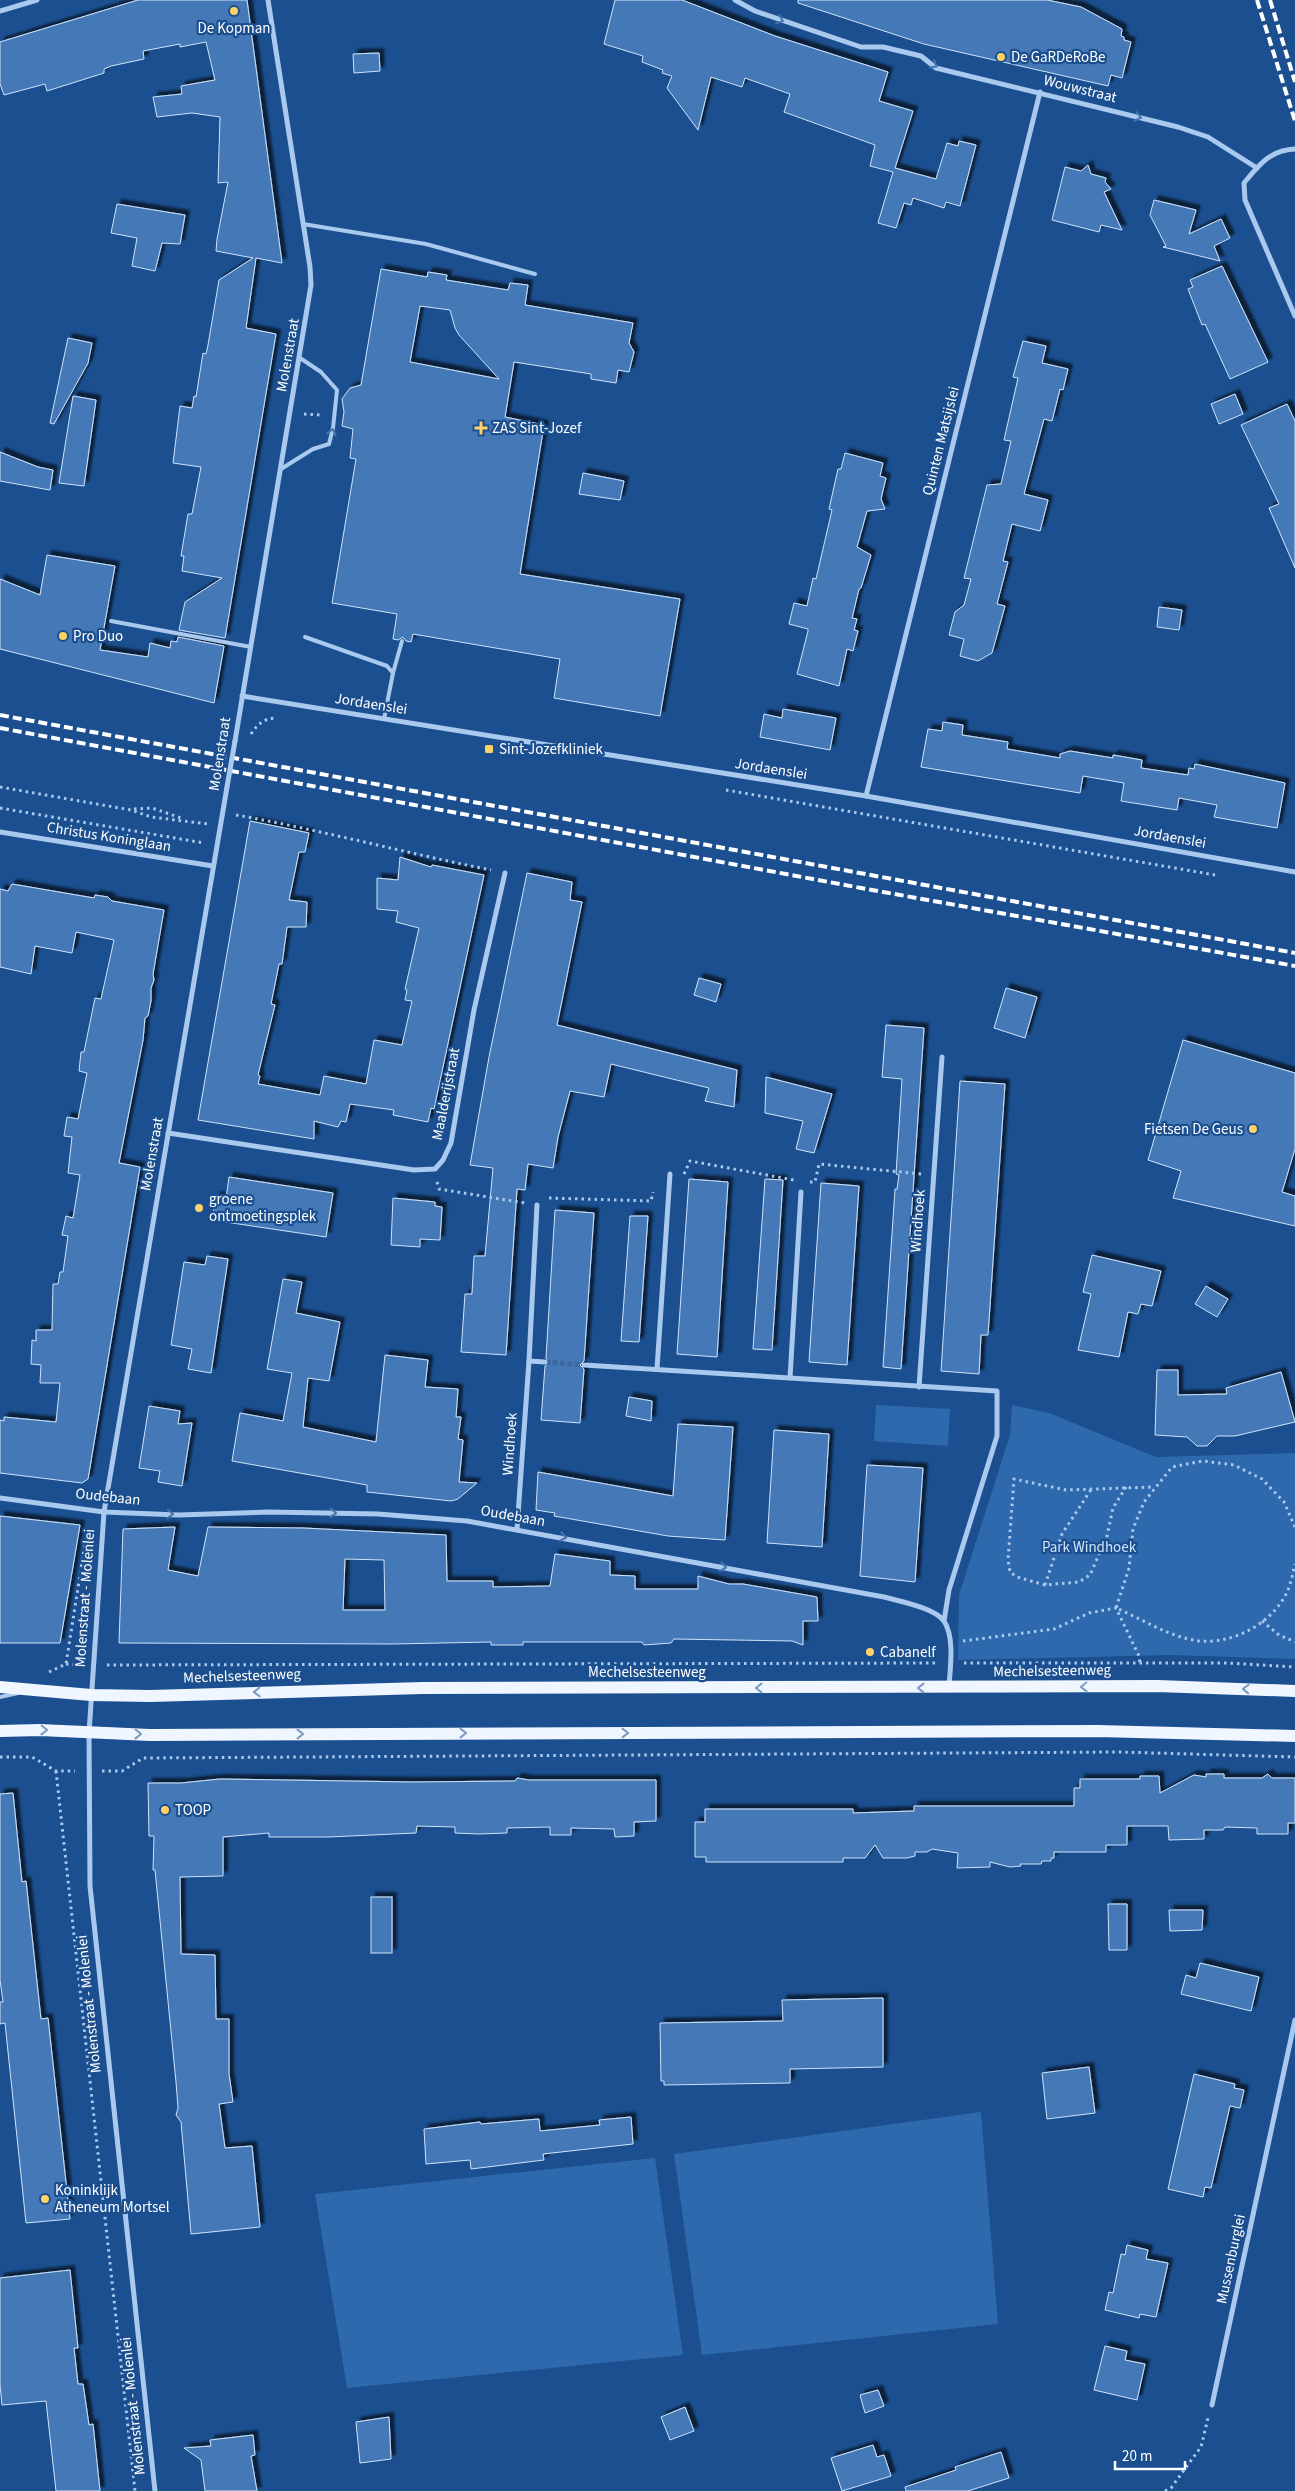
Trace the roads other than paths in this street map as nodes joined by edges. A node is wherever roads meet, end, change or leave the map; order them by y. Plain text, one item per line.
1 (37, 0) edge
2 (268, 0) edge
3 (735, 0) edge
4 (0, 11) edge
5 (1040, 92) junction
6 (1295, 149) edge
7 (1257, 168) junction
8 (303, 224) junction
9 (535, 274) dead end
10 (1295, 316) edge
11 (300, 358) junction
12 (281, 468) junction
13 (111, 621) dead end
14 (304, 637) dead end
15 (402, 641) dead end
16 (251, 647) junction
17 (393, 673) junction
18 (242, 696) junction
19 (384, 719) junction
20 (866, 796) junction
21 (0, 832) edge
22 (214, 866) junction
23 (1295, 872) edge
24 (505, 873) road end
25 (942, 1057) dead end
26 (168, 1133) junction
27 (670, 1174) dead end
28 (801, 1192) dead end
29 (537, 1205) dead end
30 (529, 1362) junction
31 (545, 1362) tunnel mouth
32 (584, 1365) tunnel mouth
33 (657, 1369) junction
34 (790, 1378) junction
35 (919, 1387) junction
36 (0, 1498) edge
37 (104, 1512) junction
38 (517, 1529) junction
39 (944, 1621) junction
40 (0, 1687) edge
41 (950, 1688) junction
42 (34, 1689) junction
43 (1295, 1691) edge
44 (91, 1695) junction
45 (0, 1697) edge
46 (0, 1731) edge
47 (89, 1733) junction
48 (1295, 1736) edge
49 (1295, 2020) edge
50 (1212, 2405) road end
51 (155, 2491) edge

1 - 4 street
2 - 8 street, Molenstraat
3 -> 5 street, Wouwstraat
5 -> 7 street, Wouwstraat
5 - 20 street, Quinten Matsijslei
6 - 7 street
7 - 10 street
8 - 9 lane
8 - 11 street, Molenstraat
11 - 12 street, Molenstraat
12 -> 11 lane
12 - 16 street, Molenstraat
13 - 16 lane
14 - 17 lane
15 - 17 lane
16 - 18 street, Molenstraat
17 - 19 lane
18 - 19 street, Jordaenslei
18 - 22 street, Molenstraat, bridge
19 - 20 street, Jordaenslei
20 - 23 street, Jordaenslei
21 - 22 street, Christus Koninglaan
22 - 26 street, Molenstraat
24 - 26 street, Maalderijstraat
25 - 35 street, Windhoek
26 - 37 street, Molenstraat
27 - 33 street
28 - 34 street
29 - 30 street, Windhoek
30 - 31 street
30 - 38 street, Windhoek
32 - 33 street
33 - 34 street
34 - 35 street
35 - 39 street
36 - 37 street, Oudebaan
37 -> 38 street, Oudebaan
37 - 44 street, Molenstraat - Molenlei
38 -> 39 street, Oudebaan
39 - 41 street
40 - 42 main road, Mechelsesteenweg
43 -> 41 main road, Mechelsesteenweg
41 -> 44 main road, Mechelsesteenweg
42 - 44 main road, Mechelsesteenweg
42 - 45 lane
44 - 47 street, Molenstraat - Molenlei
46 -> 47 main road
47 -> 48 main road
47 - 51 street, Molenstraat - Molenlei
49 - 50 street, Mussenburglei

